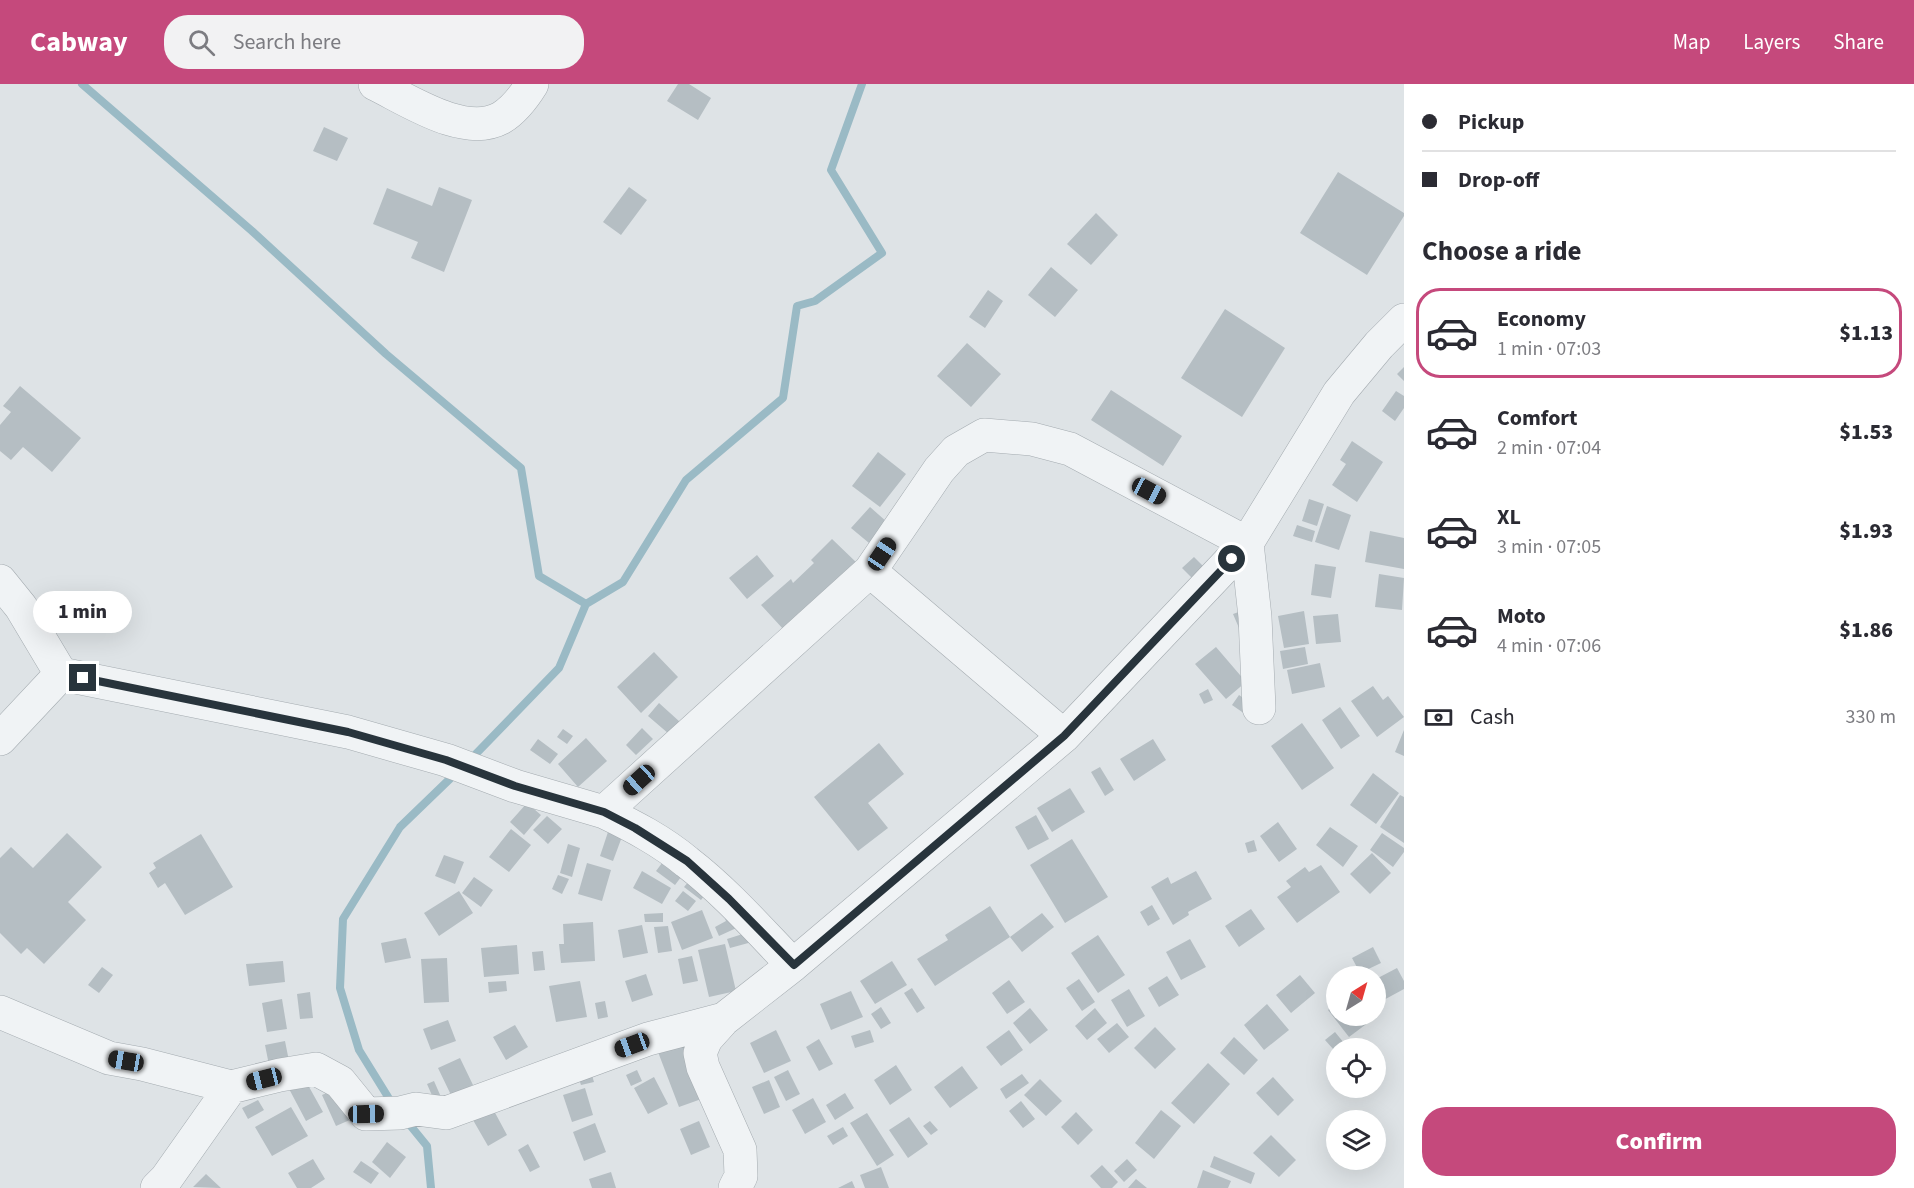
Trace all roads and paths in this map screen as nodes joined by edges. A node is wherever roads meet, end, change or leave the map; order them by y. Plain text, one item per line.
1 (375, 84) edge
2 (532, 84) edge
3 (1404, 320) edge
4 (1247, 543) junction
5 (870, 571) junction
6 (0, 581) edge
7 (61, 674) junction
8 (1259, 708) dead end
9 (1064, 736) junction
10 (0, 739) edge
11 (604, 812) junction
12 (794, 965) junction
13 (0, 1012) edge
14 (724, 1019) junction
15 (231, 1087) junction
16 (157, 1188) edge
17 (735, 1188) edge

1 - 2 street
3 - 4 street
4 - 5 street
4 - 8 street
4 - 9 street
5 - 9 street
5 - 11 street
6 - 7 street
7 - 10 street
7 - 11 street
9 - 12 street
11 - 12 street
12 - 14 street
13 - 15 street
14 - 15 street
14 - 17 street
15 - 16 street

